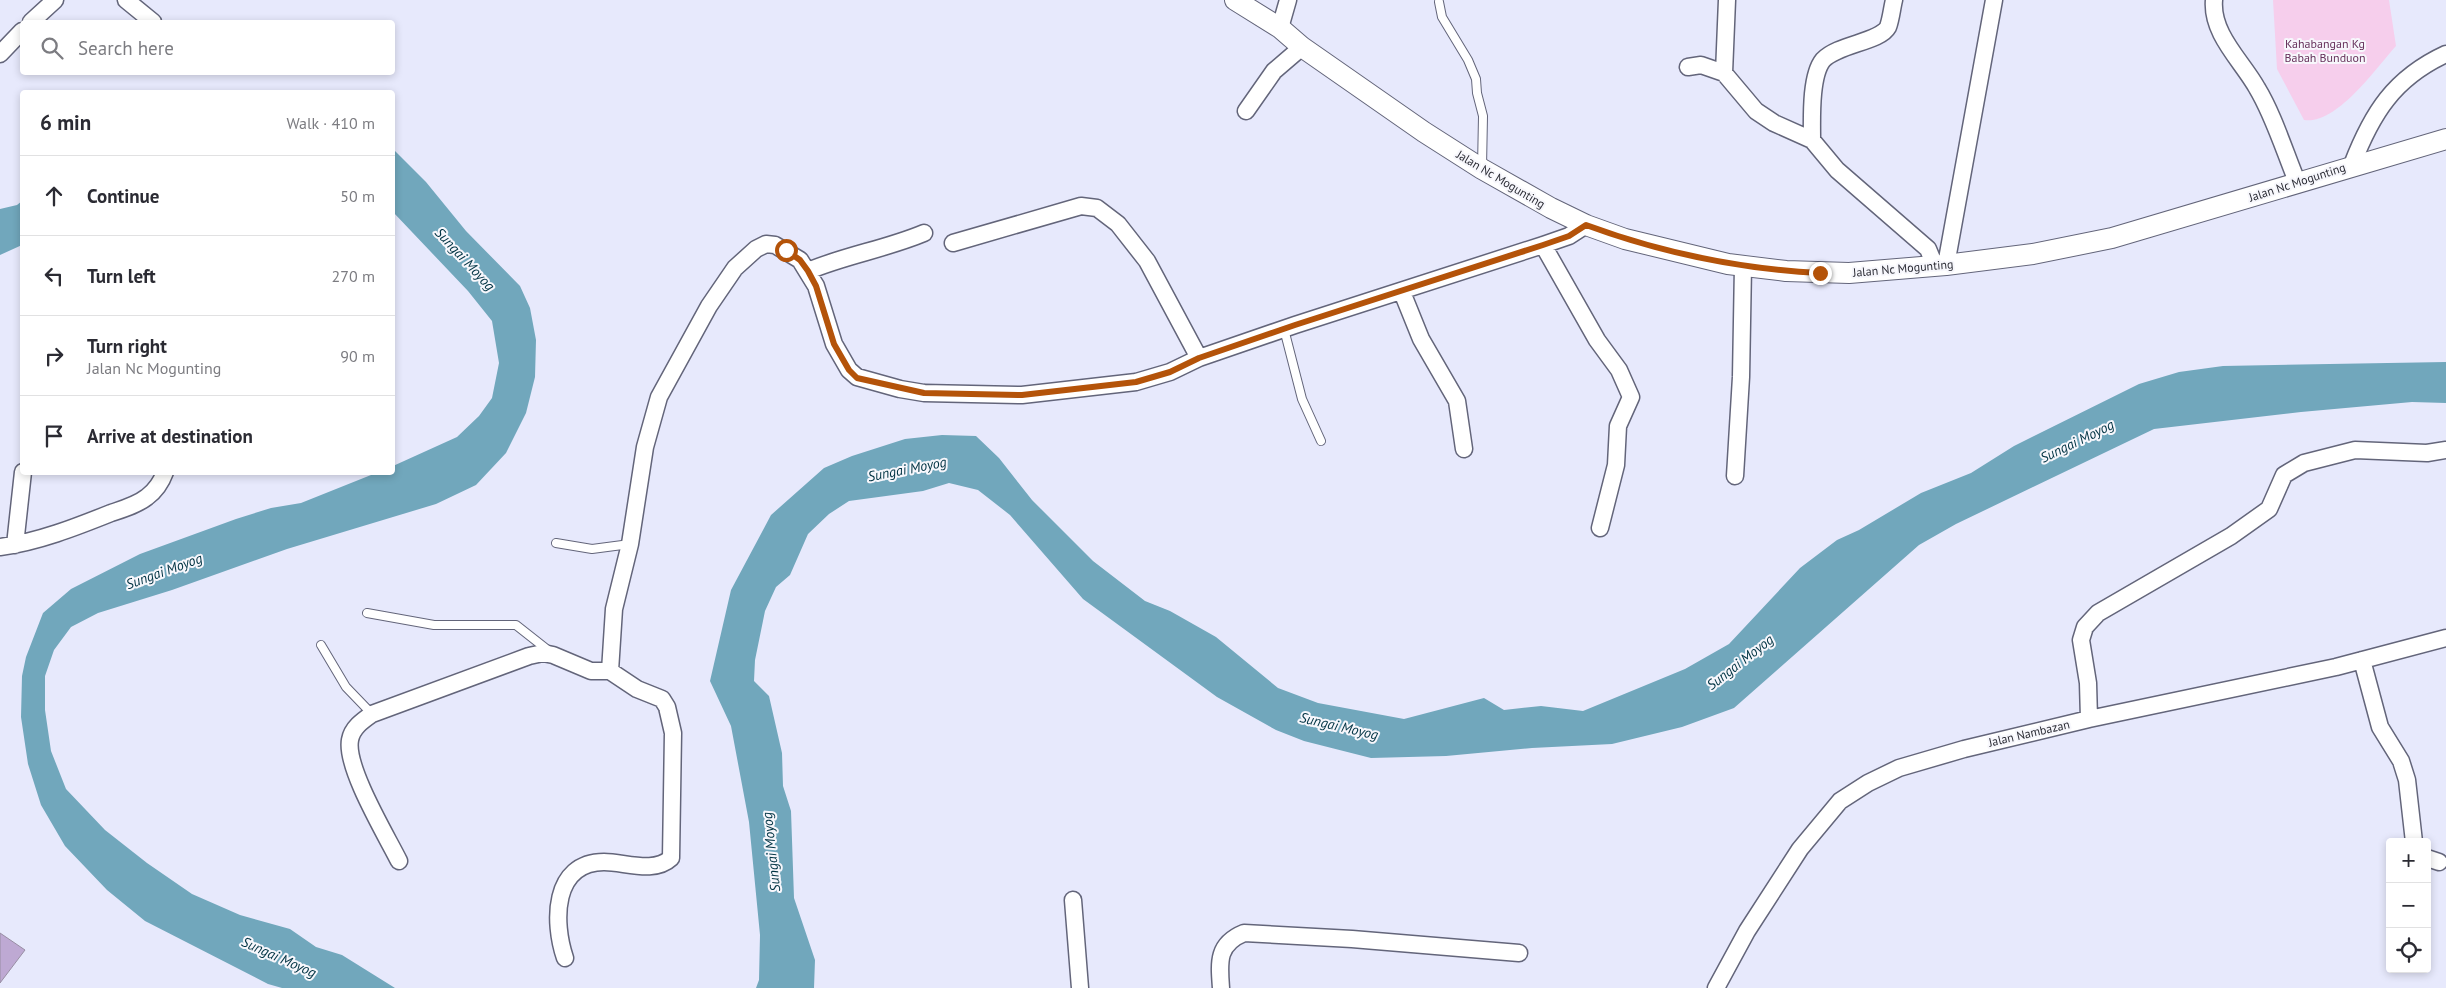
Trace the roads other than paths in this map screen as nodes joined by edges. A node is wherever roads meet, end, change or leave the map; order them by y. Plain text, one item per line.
1 (55, 0) edge
2 (126, 0) edge
3 (1235, 0) edge
4 (1288, 0) edge
5 (1727, 0) edge
6 (1894, 0) edge
7 (1994, 0) edge
8 (2214, 0) edge
9 (1439, 2) dead end
10 (33, 20) edge
11 (151, 20) edge
12 (1280, 28) junction
13 (20, 33) edge
14 (1302, 47) junction
15 (0, 54) edge
16 (2446, 54) edge
17 (1688, 67) dead end
18 (1724, 73) junction
19 (1246, 111) dead end
20 (2446, 139) edge
21 (1812, 140) junction
22 (2352, 165) junction
23 (1482, 170) junction
24 (2298, 184) junction
25 (1586, 225) junction
26 (924, 233) dead end
27 (953, 243) dead end
28 (1543, 245) junction
29 (1743, 266) junction
30 (1940, 266) junction
31 (808, 271) junction
32 (1402, 292) junction
33 (1284, 329) junction
34 (1199, 358) junction
35 (1320, 441) dead end
36 (1464, 449) dead end
37 (2446, 450) edge
38 (22, 475) edge
39 (164, 475) edge
40 (1735, 476) dead end
41 (1600, 528) dead end
42 (556, 543) dead end
43 (630, 544) junction
44 (7, 546) edge
45 (366, 613) dead end
46 (2446, 638) edge
47 (321, 645) dead end
48 (553, 654) junction
49 (2362, 660) junction
50 (610, 671) junction
51 (372, 714) junction
52 (2089, 719) junction
53 (2414, 838) edge
54 (399, 861) dead end
55 (1073, 900) dead end
56 (1519, 953) dead end
57 (565, 958) dead end
58 (1080, 988) edge
59 (1221, 988) edge
60 (1716, 988) edge

1 - 10 street
2 - 11 street
3 - 12 street, Jalan Nc Mogunting
4 - 12 street
5 - 18 street
6 - 21 street
7 - 30 street
8 - 24 street
9 - 23 lane
12 - 14 street, Jalan Nc Mogunting
13 - 15 street
14 - 19 street
14 - 23 street, Jalan Nc Mogunting
16 - 22 street
17 - 18 street
18 - 21 street
20 - 22 street, Jalan Nc Mogunting
21 - 30 street
22 - 24 street, Jalan Nc Mogunting
23 - 25 street, Jalan Nc Mogunting
24 - 30 street, Jalan Nc Mogunting
25 - 28 street
25 - 29 street, Jalan Nc Mogunting
26 - 31 street
27 - 34 street
28 - 32 street
28 - 41 street
29 - 30 street, Jalan Nc Mogunting
29 - 40 street
31 - 34 street
31 - 43 street
32 - 33 street
32 - 36 street
33 - 34 street
33 - 35 lane
37 - 52 street
38 - 44 street
39 - 44 street
42 - 43 lane
43 - 50 street
45 - 48 lane
46 - 49 street, Jalan Nambazan
47 - 51 lane
48 - 50 street
48 - 51 street
49 - 52 street, Jalan Nambazan
49 - 53 street
50 - 57 street
51 - 54 street
52 - 60 street, Jalan Nambazan
55 - 58 street
56 - 59 street

